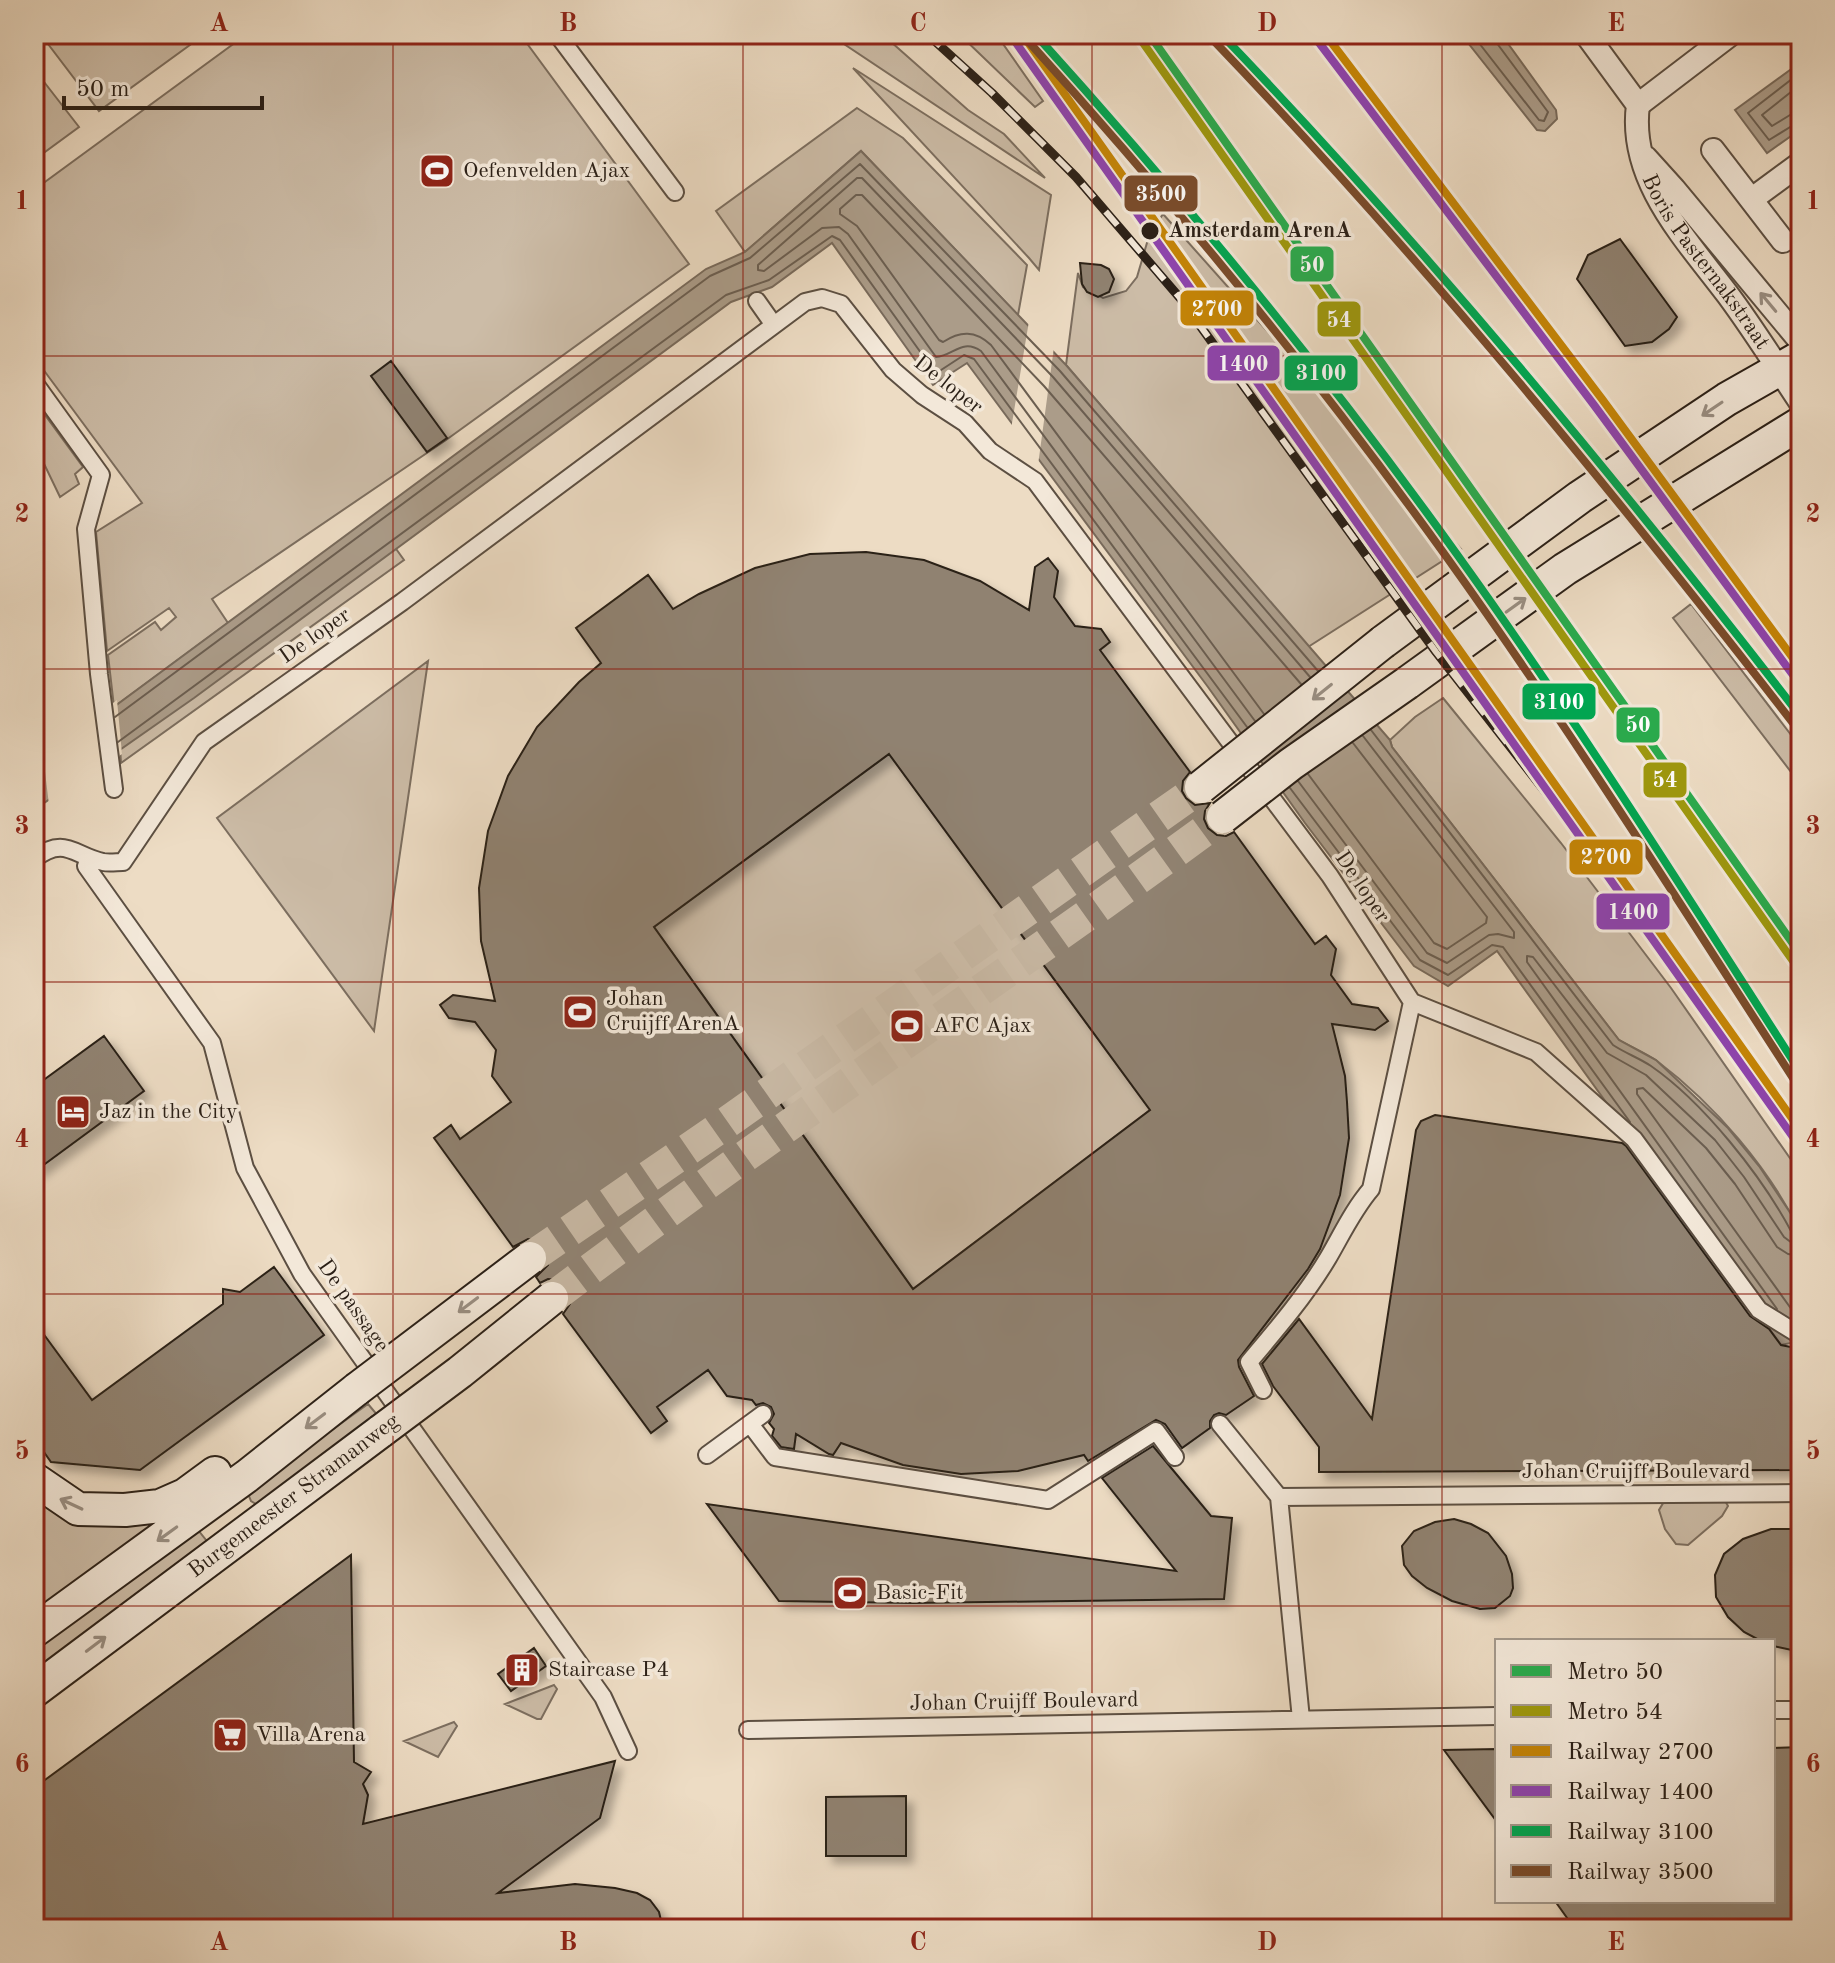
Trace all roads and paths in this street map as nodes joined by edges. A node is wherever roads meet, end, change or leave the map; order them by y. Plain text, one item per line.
1 (557, 34) edge
2 (1586, 34) edge
3 (1731, 34) edge
4 (1638, 105) junction
5 (1713, 150) dead end
6 (1640, 152) junction
7 (1801, 163) edge
8 (675, 192) dead end
9 (1752, 199) junction
10 (1783, 241) dead end
11 (757, 301) dead end
12 (774, 325) junction
13 (1801, 342) edge
14 (1790, 363) edge
15 (34, 382) edge
16 (1801, 403) edge
17 (1801, 423) edge
18 (114, 781) dead end
19 (1201, 787) tunnel mouth
20 (1223, 817) tunnel mouth
21 (34, 859) edge
22 (86, 866) dead end
23 (1412, 1002) junction
24 (530, 1258) tunnel mouth
25 (552, 1298) tunnel mouth
26 (1801, 1336) edge
27 (1263, 1390) dead end
28 (1220, 1424) dead end
29 (273, 1453) junction
30 (707, 1455) dead end
31 (1175, 1457) dead end
32 (34, 1479) edge
33 (1801, 1493) edge
34 (1279, 1497) junction
35 (34, 1631) edge
36 (34, 1691) edge
37 (1775, 1710) edge
38 (1801, 1710) edge
39 (1495, 1716) edge
40 (1301, 1719) junction
41 (748, 1730) dead end
42 (628, 1751) dead end

1 - 8 street
2 - 4 street
3 - 4 street
4 - 6 street, Boris Pasternakstraat
5 - 9 street
13 -> 6 street, Boris Pasternakstraat
6 - 14 street, Boris Pasternakstraat
7 - 9 street
9 - 10 street
11 - 12 street
12 - 21 street, De loper
12 - 23 street, De loper
14 - 16 street, Boris Pasternakstraat
14 -> 19 main road, bridge
15 - 18 street
20 -> 17 main road, bridge
22 - 42 street, De passage
23 - 26 street
23 - 27 street
24 -> 29 main road, Burgemeester Stramanweg, bridge
36 -> 25 main road, Burgemeester Stramanweg, bridge
28 - 34 street
29 -> 32 main road, Burgemeester Stramanweg
29 -> 35 main road, Burgemeester Stramanweg
30 - 31 street
33 - 34 street, Johan Cruijff Boulevard
34 - 40 street
37 - 38 street
39 - 40 street, Johan Cruijff Boulevard
40 - 41 street, Johan Cruijff Boulevard

